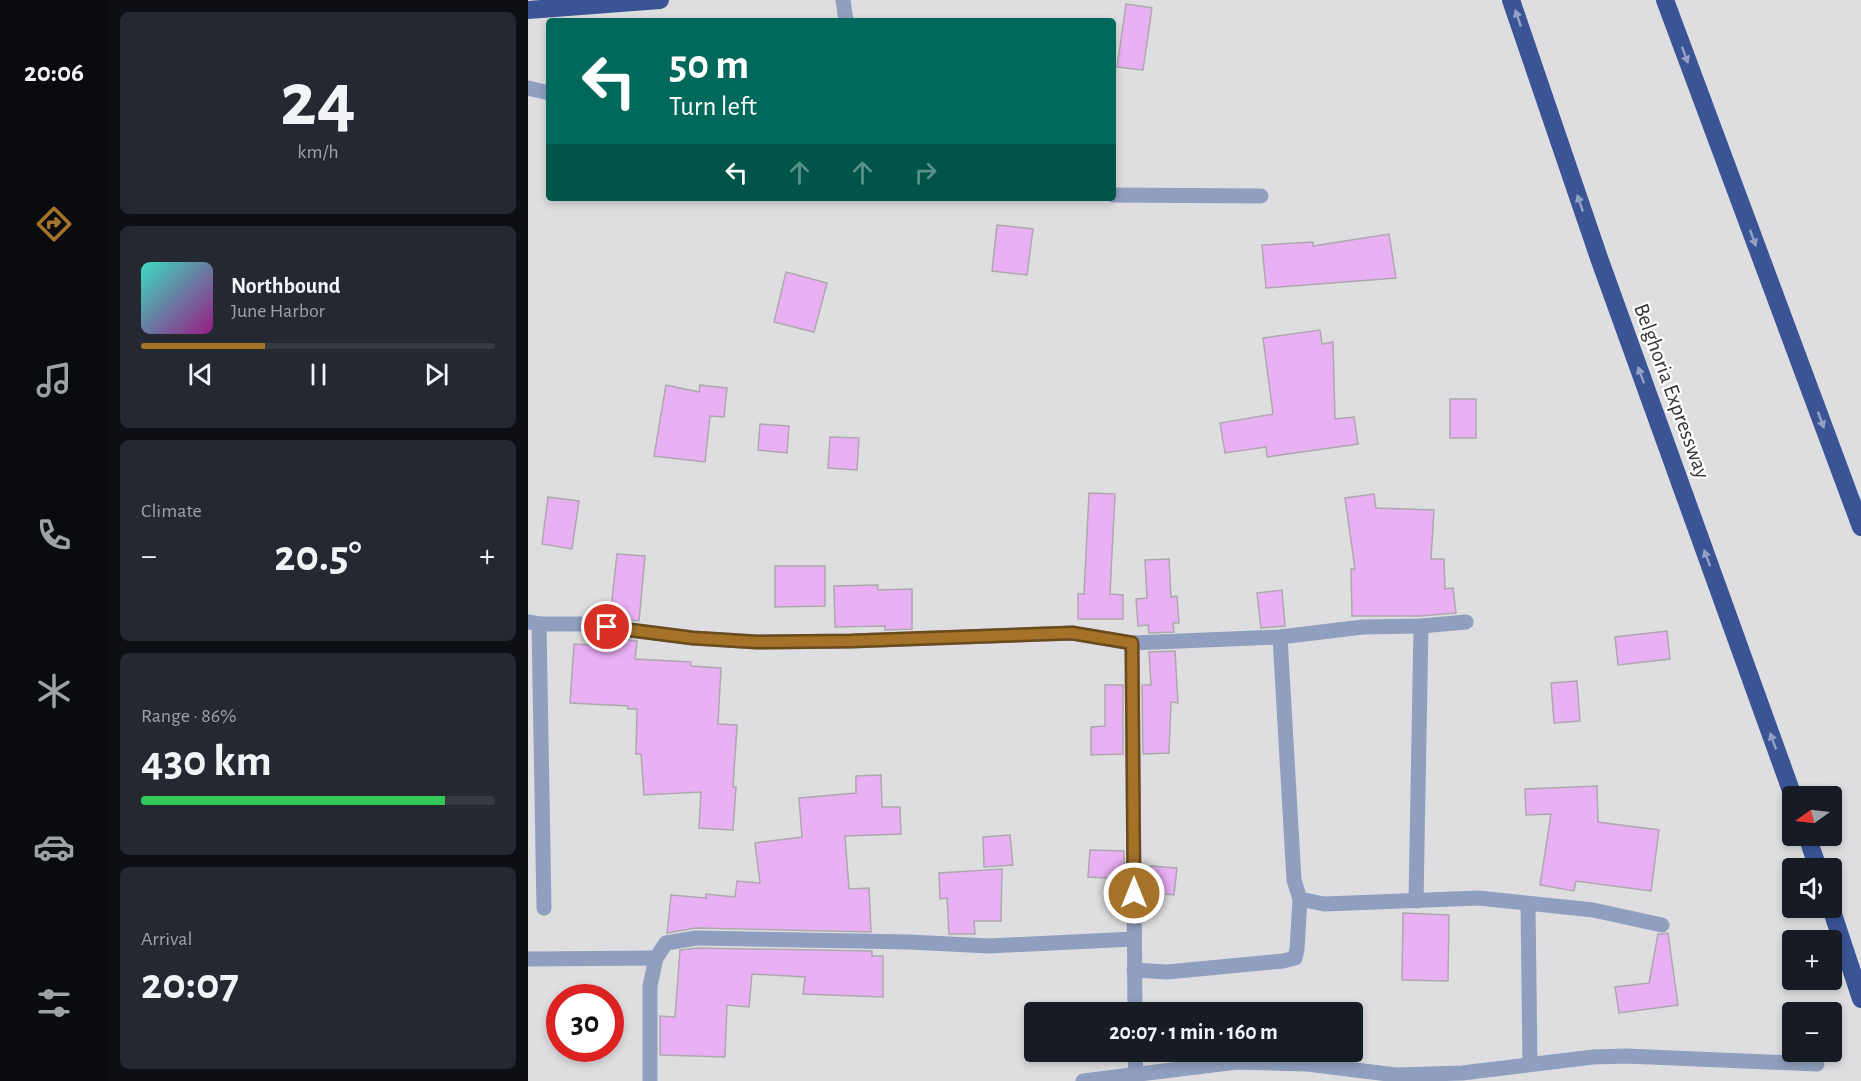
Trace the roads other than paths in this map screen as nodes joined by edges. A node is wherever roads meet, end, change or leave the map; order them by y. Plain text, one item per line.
1 (660, 0) edge
2 (843, 0) edge
3 (1512, 0) edge
4 (1665, 0) edge
5 (528, 10) edge
6 (846, 18) edge
7 (528, 88) edge
8 (546, 92) edge
9 (1116, 195) edge
10 (1261, 196) dead end
11 (1861, 528) edge
12 (1466, 622) dead end
13 (533, 623) edge
14 (1421, 626) junction
15 (1280, 638) junction
16 (1132, 643) junction
17 (1789, 786) edge
18 (1300, 899) junction
19 (1416, 901) junction
20 (1528, 904) junction
21 (544, 908) dead end
22 (1834, 918) edge
23 (1662, 925) dead end
24 (1134, 939) junction
25 (656, 958) junction
26 (528, 959) edge
27 (1134, 970) junction
28 (1861, 999) edge
29 (1135, 1002) edge
30 (1136, 1062) edge
31 (1530, 1064) junction
32 (1817, 1064) dead end
33 (1136, 1075) junction
34 (650, 1081) edge
35 (1083, 1081) edge

1 - 5 highway
2 - 6 street
17 -> 3 highway, Belghoria Expressway
4 -> 11 highway
7 - 8 street
9 - 10 street
12 - 14 street
13 - 16 street
13 - 21 street
14 - 15 street
14 - 19 street
15 - 16 street
15 - 18 street
16 - 24 street
18 - 19 street
18 - 27 street
19 - 20 street
20 - 23 street
20 - 31 street
22 - 28 highway
24 - 25 street
24 - 27 street
25 - 26 street
25 - 34 street
27 - 29 street
30 - 33 street
31 - 32 street
31 - 33 street
33 - 35 street

